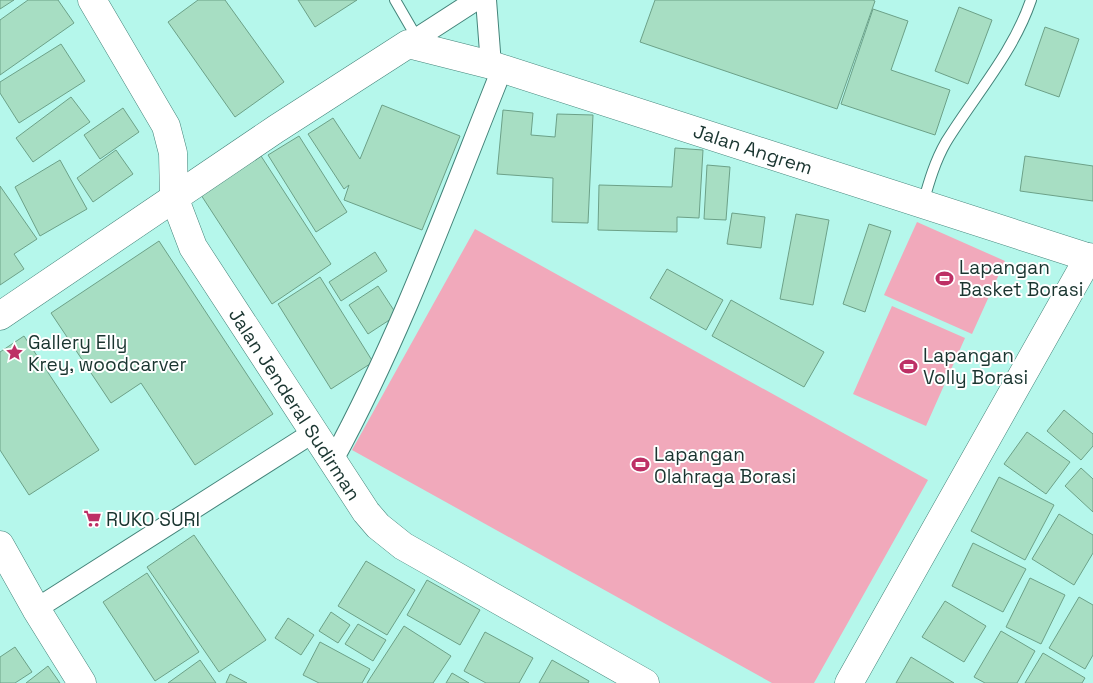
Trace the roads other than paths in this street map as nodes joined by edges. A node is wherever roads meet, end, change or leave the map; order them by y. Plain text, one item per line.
1 (92, 0) edge
2 (395, 0) edge
3 (476, 0) edge
4 (486, 0) edge
5 (1031, 0) edge
6 (413, 41) junction
7 (496, 67) junction
8 (174, 197) junction
9 (922, 204) junction
10 (1092, 256) edge
11 (0, 316) edge
12 (314, 432) junction
13 (333, 460) junction
14 (0, 545) edge
15 (36, 609) junction
16 (82, 683) edge
17 (645, 683) edge
18 (849, 683) edge

1 - 8 main road, Jalan Jenderal Sudirman
2 - 6 lane
3 - 6 street
4 - 7 street
5 - 9 lane
6 - 7 main road, Jalan Angrem
6 - 8 main road
7 - 9 main road, Jalan Angrem
7 - 13 street
8 - 11 main road
8 - 12 main road, Jalan Jenderal Sudirman
9 - 10 main road, Jalan Angrem
10 - 18 main road
12 - 13 main road, Jalan Jenderal Sudirman
12 - 15 street
13 - 17 main road, Jalan Jenderal Sudirman
14 - 15 main road
15 - 16 main road

